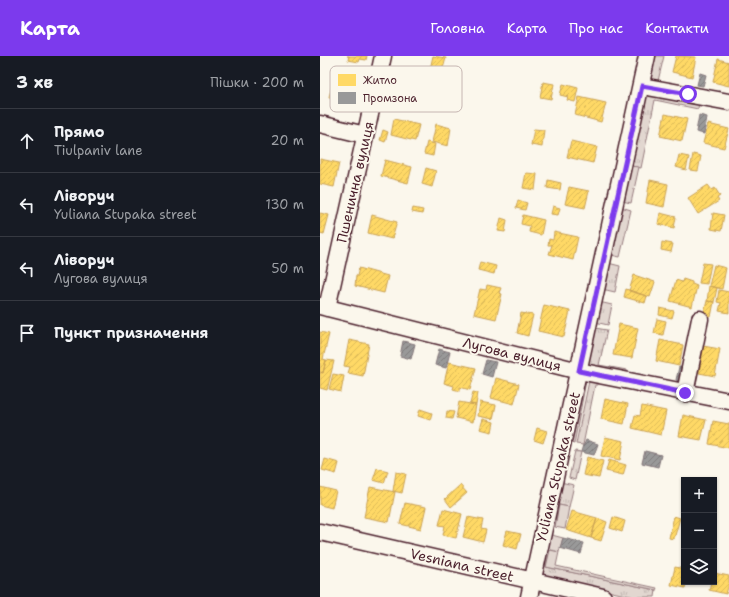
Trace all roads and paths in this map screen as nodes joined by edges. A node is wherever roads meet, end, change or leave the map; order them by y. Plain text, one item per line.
1 (384, 56) edge
2 (647, 56) edge
3 (382, 66) edge
4 (642, 86) junction
5 (729, 102) edge
6 (371, 112) edge
7 (320, 124) edge
8 (365, 135) junction
9 (323, 307) edge
10 (700, 319) dead end
11 (579, 371) junction
12 (685, 393) junction
13 (729, 402) edge
14 (320, 532) edge
15 (532, 581) junction
16 (529, 597) edge
17 (603, 597) edge

1 - 3 street, Пшенична вулиця
2 - 4 street, Yuliana Stupaka street
4 - 5 street
4 - 11 street, Yuliana Stupaka street
6 - 8 street, Пшенична вулиця
7 - 8 street
8 - 9 street, Пшенична вулиця
9 - 11 street, Лугова вулиця
10 - 12 street
11 - 12 street, Лугова вулиця
11 - 15 street, Yuliana Stupaka street
12 - 13 street, Лугова вулиця
14 - 15 street, Vesniana street
15 - 16 street, Yuliana Stupaka street
15 - 17 street, Vesniana street

